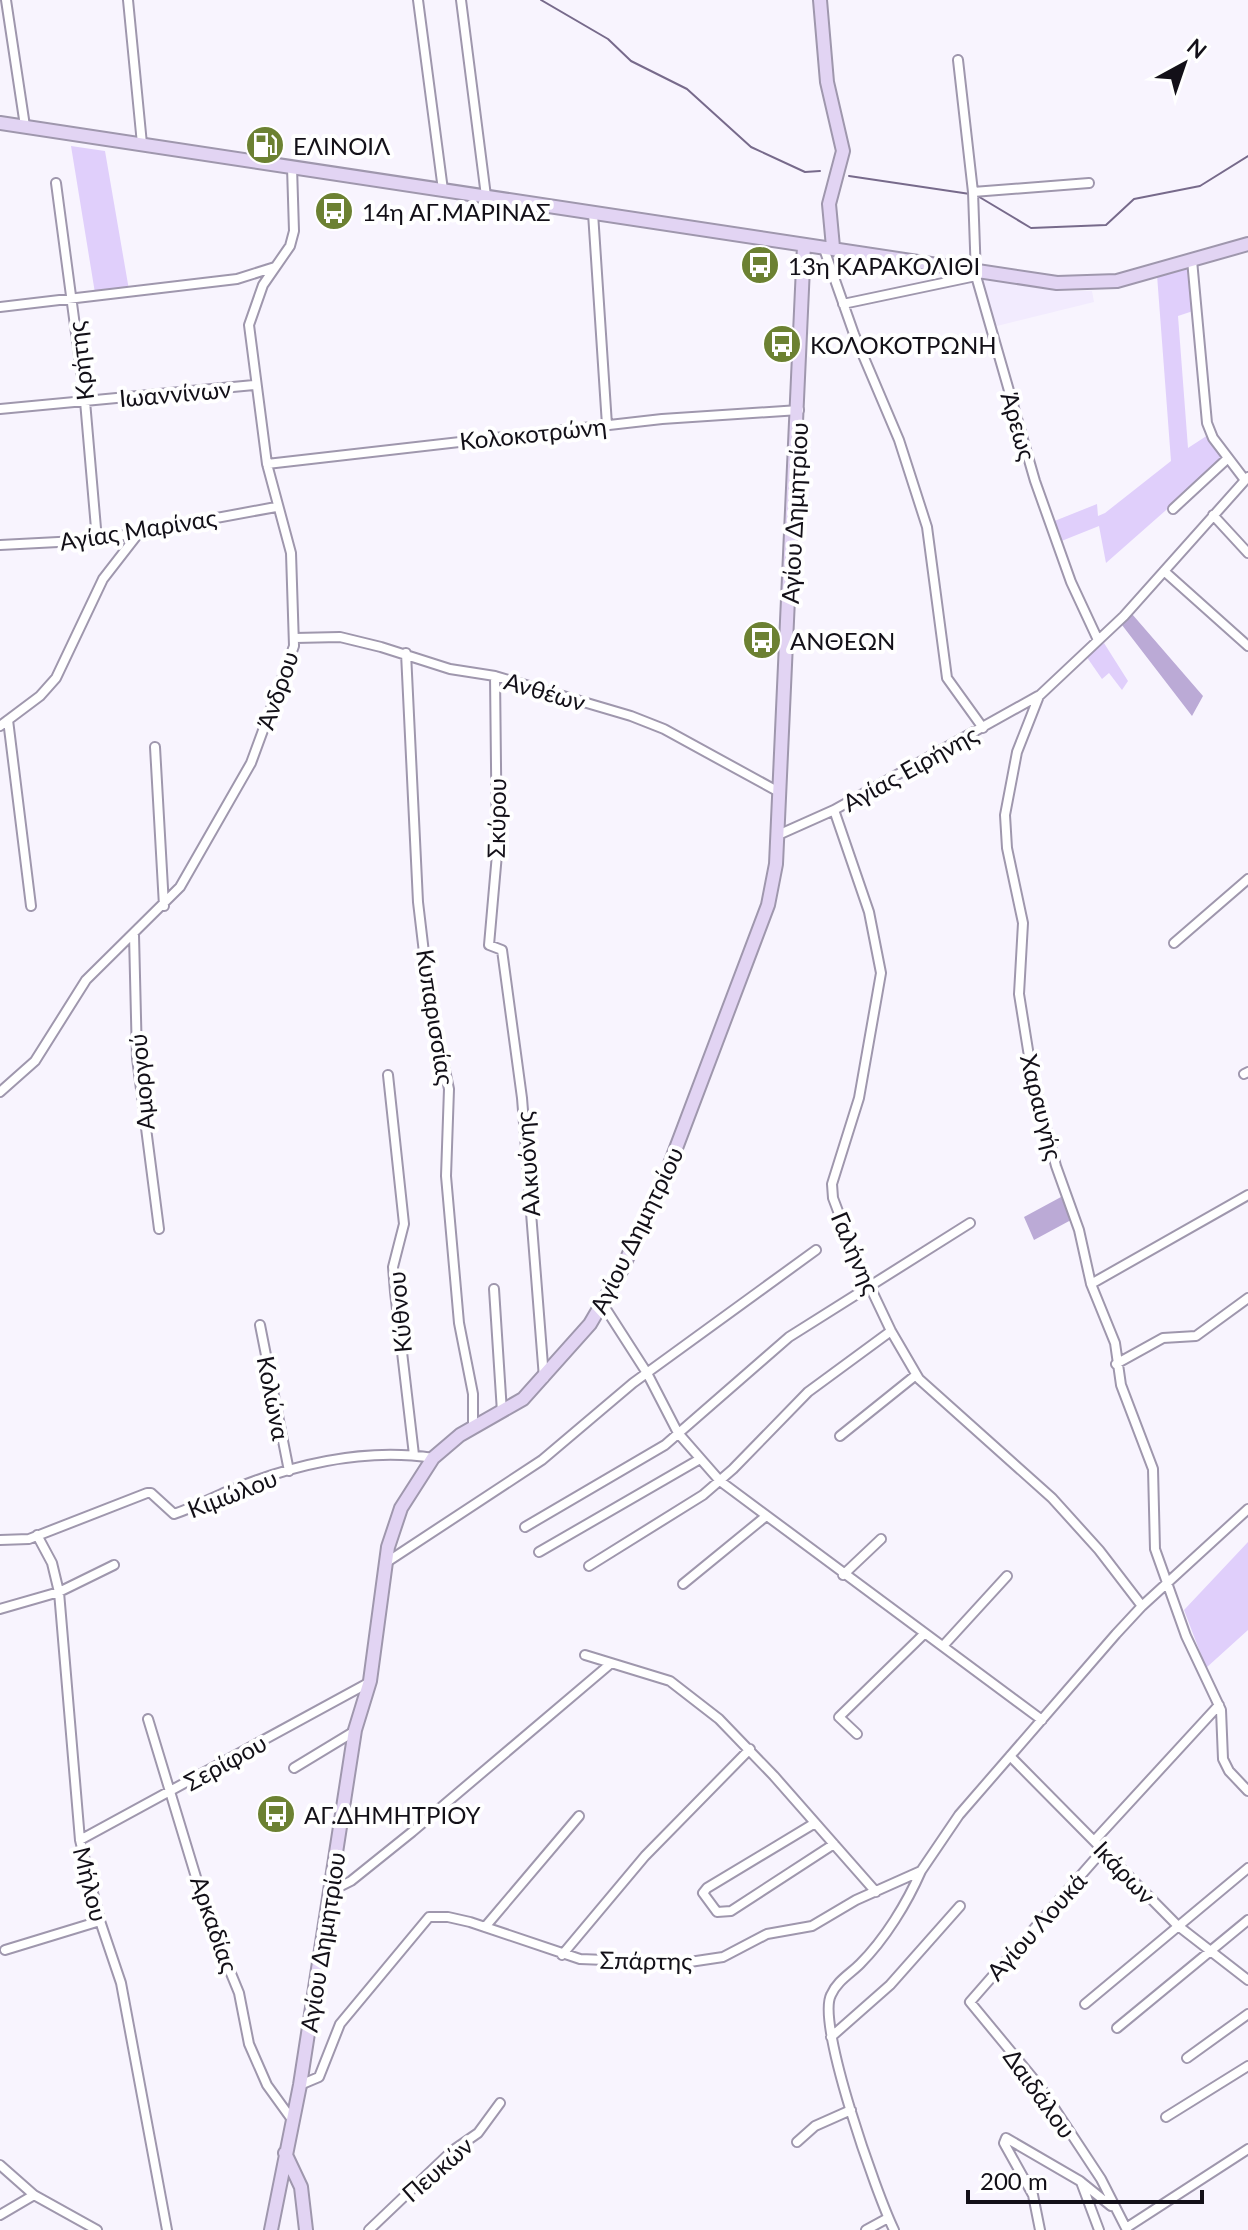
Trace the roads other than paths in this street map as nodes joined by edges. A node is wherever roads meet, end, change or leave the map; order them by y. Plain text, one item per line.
1 (6, 0) edge
2 (128, 0) edge
3 (418, 0) edge
4 (461, 0) edge
5 (820, 0) edge
6 (958, 60) dead end
7 (0, 123) edge
8 (25, 126) junction
9 (142, 144) junction
10 (292, 167) junction
11 (56, 183) dead end
12 (1089, 183) dead end
13 (443, 190) junction
14 (486, 196) junction
15 (973, 196) junction
16 (593, 213) junction
17 (1248, 244) edge
18 (804, 245) junction
19 (828, 247) junction
20 (1192, 260) junction
21 (275, 267) junction
22 (976, 273) junction
23 (72, 297) junction
24 (843, 304) junction
25 (0, 307) edge
26 (254, 385) junction
27 (85, 401) junction
28 (0, 409) edge
29 (800, 410) junction
30 (607, 425) junction
31 (1227, 459) junction
32 (267, 464) junction
33 (1246, 478) edge
34 (276, 507) junction
35 (1173, 509) dead end
36 (1213, 515) junction
37 (141, 530) junction
38 (97, 540) junction
39 (0, 545) edge
40 (1248, 553) edge
41 (1164, 571) junction
42 (295, 638) junction
43 (1098, 640) junction
44 (1248, 646) edge
45 (406, 653) junction
46 (495, 676) junction
47 (1039, 696) junction
48 (4, 723) edge
49 (983, 728) junction
50 (155, 747) dead end
51 (779, 792) junction
52 (834, 810) junction
53 (778, 835) junction
54 (1248, 879) edge
55 (31, 906) dead end
56 (164, 906) junction
57 (134, 935) junction
58 (1174, 943) dead end
59 (502, 950) joint
60 (388, 1075) dead end
61 (0, 1092) edge
62 (1248, 1195) edge
63 (970, 1223) dead end
64 (159, 1229) dead end
65 (816, 1250) dead end
66 (1091, 1284) junction
67 (868, 1285) junction
68 (494, 1289) dead end
69 (1248, 1298) edge
70 (602, 1303) junction
71 (260, 1325) dead end
72 (891, 1331) junction
73 (1116, 1364) junction
74 (647, 1373) junction
75 (916, 1375) junction
76 (544, 1379) junction
77 (502, 1412) junction
78 (473, 1428) junction
79 (678, 1433) junction
80 (840, 1436) dead end
81 (414, 1455) junction
82 (433, 1458) junction
83 (700, 1459) junction
84 (289, 1471) junction
85 (720, 1481) junction
86 (1248, 1509) edge
87 (765, 1517) junction
88 (525, 1527) dead end
89 (37, 1535) junction
90 (881, 1539) dead end
91 (0, 1540) edge
92 (539, 1552) dead end
93 (385, 1563) junction
94 (114, 1565) dead end
95 (589, 1566) dead end
96 (843, 1575) junction
97 (1007, 1576) dead end
98 (1167, 1583) junction
99 (683, 1584) dead end
100 (59, 1592) junction
101 (1142, 1606) junction
102 (0, 1609) edge
103 (924, 1634) junction
104 (943, 1646) junction
105 (585, 1655) dead end
106 (609, 1665) junction
107 (370, 1681) junction
108 (1219, 1705) junction
109 (148, 1719) dead end
110 (1042, 1720) junction
111 (355, 1730) junction
112 (857, 1734) dead end
113 (750, 1749) junction
114 (1010, 1756) junction
115 (294, 1768) dead end
116 (1248, 1791) edge
117 (171, 1792) junction
118 (579, 1816) dead end
119 (815, 1823) junction
120 (80, 1840) junction
121 (1094, 1841) junction
122 (834, 1844) junction
123 (1103, 1850) junction
124 (1248, 1868) edge
125 (921, 1871) junction
126 (329, 1892) junction
127 (876, 1892) junction
128 (960, 1906) dead end
129 (1248, 1920) edge
130 (100, 1921) junction
131 (1177, 1925) junction
132 (485, 1927) junction
133 (5, 1950) dead end
134 (1209, 1951) junction
135 (562, 1955) junction
136 (1248, 1980) edge
137 (970, 2002) joint
138 (1085, 2004) dead end
139 (1248, 2014) edge
140 (1117, 2028) dead end
141 (831, 2037) junction
142 (1187, 2058) dead end
143 (1248, 2066) edge
144 (300, 2085) junction
145 (500, 2103) dead end
146 (851, 2110) junction
147 (1166, 2117) dead end
148 (293, 2122) junction
149 (797, 2142) dead end
150 (1248, 2149) edge
151 (285, 2153) junction
152 (1, 2168) edge
153 (1080, 2181) junction
154 (34, 2195) junction
155 (1113, 2207) junction
156 (0, 2215) edge
157 (888, 2218) junction
158 (1127, 2229) edge
159 (97, 2230) edge
160 (167, 2230) edge
161 (271, 2230) edge
162 (306, 2230) edge
163 (369, 2230) edge
164 (866, 2230) edge
165 (894, 2230) edge
166 (1040, 2230) edge
167 (1099, 2230) edge

1 - 8 street
2 - 9 street
3 - 13 street
4 - 14 street
5 - 19 street
6 - 15 street, Άρεως
7 - 8 street
8 - 9 street
9 - 10 street
10 - 13 street
10 - 21 street, Άνδρου
11 - 23 street, Κρήτης
12 - 15 street
13 - 14 street
14 - 16 street
15 - 22 street, Άρεως
16 - 18 street
16 - 30 street
17 - 20 street
18 - 19 street
18 - 29 street, Αγίου Δημητρίου
19 - 22 street
19 - 24 street
20 - 22 street
20 - 31 street
21 - 23 street
21 - 26 street, Άνδρου
22 - 24 street
22 - 43 street, Άρεως
23 - 25 street
23 - 27 street, Κρήτης
24 - 49 street
26 - 27 street, Ιωαννίνων
26 - 32 street, Άνδρου
27 - 28 street, Ιωαννίνων
27 - 38 street, Κρήτης
29 - 30 street, Κολοκοτρώνη
29 - 51 street, Αγίου Δημητρίου
30 - 32 street, Κολοκοτρώνη
31 - 33 street
31 - 35 street
32 - 34 street, Άνδρου
33 - 36 street, Χαραυγής
34 - 37 street, Αγίας Μαρίνας
34 - 42 street, Άνδρου
36 - 40 street
36 - 41 street, Χαραυγής
37 - 38 street, Αγίας Μαρίνας
37 - 48 street
38 - 39 street, Αγίας Μαρίνας
41 - 43 street, Χαραυγής
41 - 44 street
42 - 45 street, Ανθέων
42 - 56 street, Άνδρου
43 - 47 street, Χαραυγής
45 - 46 street, Ανθέων
45 - 78 street, Κυπαρισσίας
46 - 51 street, Ανθέων
46 - 59 street, Σκύρου
47 - 49 street, Αγίας Ειρήνης
47 - 66 street, Χαραυγής
48 - 55 street
49 - 52 street, Αγίας Ειρήνης
50 - 56 street
51 - 53 street, Αγίου Δημητρίου
52 - 53 street, Αγίας Ειρήνης
52 - 67 street, Γαλήνης
53 - 70 street, Αγίου Δημητρίου
54 - 58 street
56 - 57 street, Άνδρου
57 - 61 street, Άνδρου
57 - 64 street, Αμοργού
59 - 76 street, Αλκυόνης
60 - 81 street, Κύθνου
62 - 66 street
63 - 67 street
65 - 74 street
66 - 73 street, Χαραυγής
67 - 72 street, Γαλήνης
67 - 79 street
68 - 77 street
69 - 73 street
70 - 74 street
70 - 76 street, Αγίου Δημητρίου
71 - 84 street, Κολώνα
72 - 75 street, Γαλήνης
72 - 85 street
73 - 98 street, Χαραυγής
74 - 79 street
74 - 93 street
75 - 80 street
75 - 101 street, Γαλήνης
76 - 77 street, Αγίου Δημητρίου
77 - 78 street, Αγίου Δημητρίου
78 - 82 street, Αγίου Δημητρίου
79 - 83 street
79 - 88 street
81 - 82 street, Κιμώλου
81 - 84 street, Κιμώλου
82 - 93 street, Αγίου Δημητρίου
83 - 85 street
83 - 92 street
84 - 89 street, Κιμώλου
85 - 87 street
85 - 95 street
86 - 98 street
87 - 96 street
87 - 99 street
89 - 91 street, Κιμώλου
89 - 100 street, Μήλου
90 - 96 street
93 - 107 street, Αγίου Δημητρίου
94 - 100 street
96 - 103 street
97 - 104 street
98 - 101 street
98 - 108 street, Χαραυγής
100 - 102 street
100 - 120 street, Μήλου
101 - 110 street
103 - 104 street
103 - 112 street
104 - 110 street
105 - 106 street
106 - 113 street
106 - 126 street
107 - 111 street, Αγίου Δημητρίου
107 - 117 street, Σερίφου
108 - 116 street, Χαραυγής
108 - 121 street
109 - 117 street, Αρκαδίας
110 - 114 street
111 - 115 street
111 - 126 street, Αγίου Δημητρίου
113 - 119 street
113 - 135 street
114 - 121 street, Ικάρων
114 - 125 street
117 - 120 street, Σερίφου
117 - 148 street, Αρκαδίας
118 - 132 street
119 - 122 street
119 - 122 street
120 - 130 street, Μήλου
121 - 123 street, Ικάρων
122 - 127 street
123 - 131 street, Ικάρων
123 - 137 street, Αγίου Λουκά
124 - 131 street
125 - 127 street, Σπάρτης
125 - 141 street
126 - 144 street, Αγίου Δημητρίου
127 - 135 street, Σπάρτης
128 - 141 street
129 - 134 street
130 - 133 street
130 - 160 street, Μήλου
131 - 134 street, Ικάρων
131 - 138 street
132 - 135 street, Σπάρτης
132 - 144 street, Σπάρτης
134 - 136 street, Ικάρων
134 - 140 street
137 - 155 street, Δαιδάλου
139 - 142 street
141 - 146 street
143 - 147 street
144 - 148 street, Αγίου Δημητρίου
145 - 163 street, Πευκών
146 - 149 street
146 - 157 street
148 - 151 street, Αγίου Δημητρίου
150 - 158 street
151 - 161 street, Αγίου Δημητρίου
151 - 162 street
152 - 154 street
153 - 155 street
153 - 166 street
153 - 167 street
154 - 156 street
154 - 159 street
155 - 158 street, Δαιδάλου
157 - 164 street
157 - 165 street

